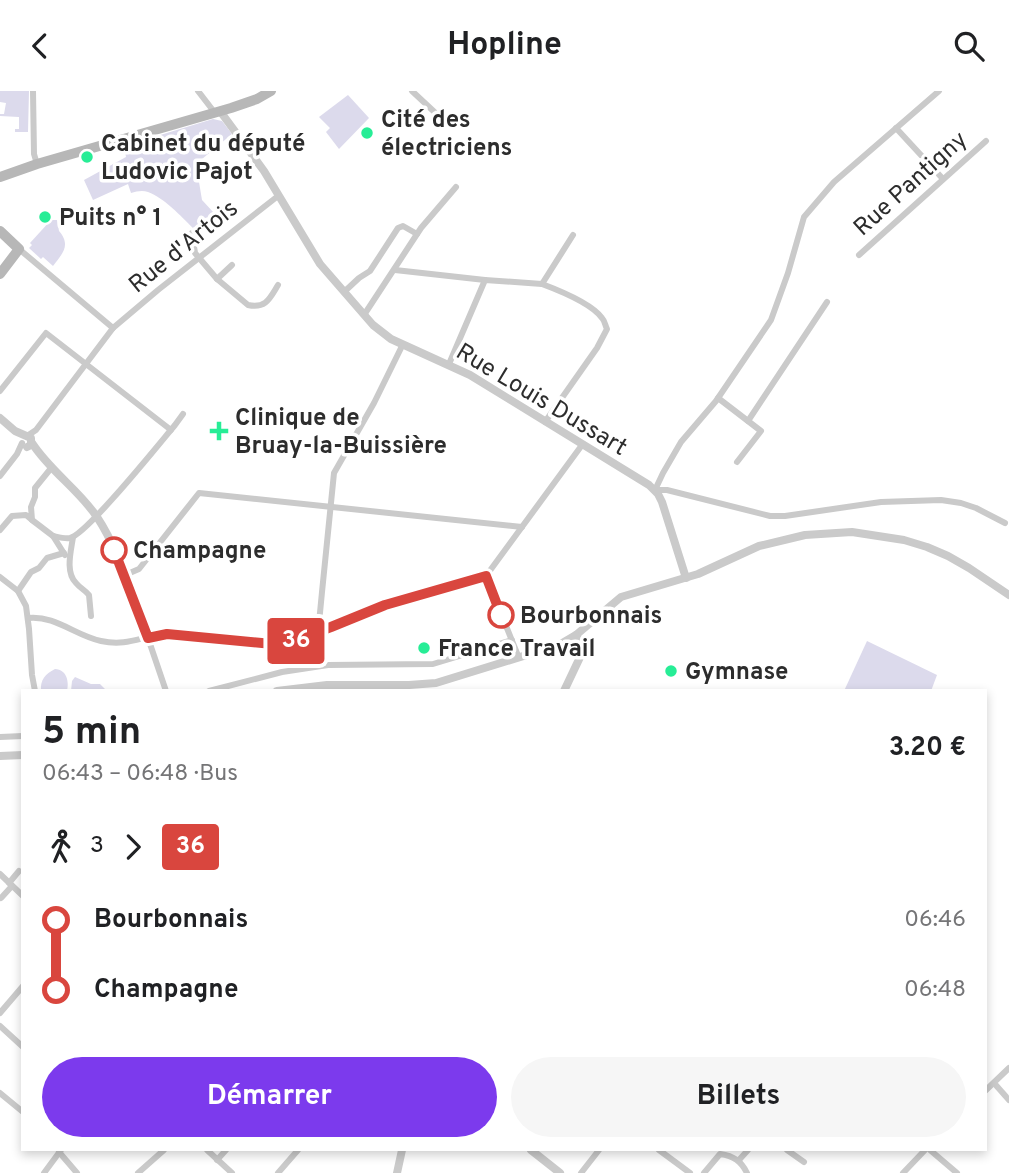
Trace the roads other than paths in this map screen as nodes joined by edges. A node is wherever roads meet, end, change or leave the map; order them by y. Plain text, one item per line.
1 (33, 91) edge
2 (198, 91) edge
3 (271, 91) edge
4 (412, 91) edge
5 (939, 91) edge
6 (217, 112) junction
7 (443, 120) dead end
8 (896, 128) junction
9 (986, 141) dead end
10 (38, 161) junction
11 (0, 175) edge
12 (943, 179) junction
13 (456, 187) dead end
14 (278, 196) junction
15 (0, 231) edge
16 (192, 233) dead end
17 (417, 234) junction
18 (573, 235) dead end
19 (19, 249) junction
20 (202, 255) junction
21 (859, 255) dead end
22 (232, 265) dead end
23 (395, 270) junction
24 (0, 274) edge
25 (217, 279) junction
26 (485, 280) junction
27 (542, 284) junction
28 (278, 285) dead end
29 (344, 292) junction
30 (827, 303) dead end
31 (364, 315) junction
32 (113, 328) junction
33 (403, 344) junction
34 (87, 363) junction
35 (449, 364) junction
36 (0, 391) edge
37 (718, 398) junction
38 (183, 414) dead end
39 (0, 418) edge
40 (748, 421) junction
41 (545, 422) junction
42 (171, 430) junction
43 (27, 442) junction
44 (582, 445) junction
45 (737, 462) dead end
46 (52, 467) junction
47 (0, 476) edge
48 (652, 487) junction
49 (330, 507) junction
50 (96, 516) junction
51 (32, 520) junction
52 (1004, 523) dead end
53 (522, 527) junction
54 (0, 530) edge
55 (53, 536) junction
56 (73, 537) junction
57 (64, 553) junction
58 (69, 562) junction
59 (124, 575) junction
60 (486, 576) junction
61 (0, 577) edge
62 (686, 578) junction
63 (18, 591) junction
64 (1009, 595) edge
65 (91, 616) dead end
66 (28, 618) junction
67 (321, 631) junction
68 (576, 635) junction
69 (148, 638) junction
70 (512, 640) junction
71 (519, 658) junction
72 (337, 688) edge
73 (390, 688) edge
74 (408, 688) edge
75 (32, 689) edge
76 (165, 689) edge
77 (217, 689) edge
78 (290, 689) edge
79 (565, 689) edge
80 (21, 736) edge
81 (0, 737) edge
82 (21, 755) edge
83 (0, 756) edge
84 (19, 871) dead end
85 (0, 874) edge
86 (10, 885) junction
87 (21, 893) edge
88 (1, 898) edge
89 (21, 988) edge
90 (0, 1013) edge
91 (0, 1026) edge
92 (21, 1046) edge
93 (1009, 1068) edge
94 (994, 1083) junction
95 (987, 1089) edge
96 (0, 1093) edge
97 (1009, 1100) edge
98 (21, 1110) edge
99 (60, 1151) edge
100 (163, 1151) edge
101 (207, 1151) edge
102 (225, 1151) edge
103 (297, 1151) edge
104 (402, 1151) edge
105 (532, 1151) edge
106 (598, 1151) edge
107 (660, 1151) edge
108 (747, 1151) edge
109 (788, 1151) edge
110 (924, 1151) edge
111 (931, 1151) edge
112 (217, 1160) junction
113 (739, 1160) junction
114 (804, 1162) dead end
115 (44, 1173) edge
116 (77, 1173) edge
117 (138, 1173) edge
118 (232, 1173) edge
119 (278, 1173) edge
120 (397, 1173) edge
121 (560, 1173) edge
122 (580, 1173) edge
123 (690, 1173) edge
124 (704, 1173) edge
125 (747, 1173) edge
126 (903, 1173) edge
127 (957, 1173) edge

1 - 10 street
2 - 6 street
3 - 6 main road
4 - 7 street
5 - 8 street
6 - 10 main road
6 - 14 street, Rue Louis Dussart
8 - 12 street
8 - 37 street
9 - 12 street, Rue Pantigny
10 - 11 main road
12 - 21 street, Rue Pantigny
13 - 17 street
14 - 20 street, Rue d'Artois
14 - 29 street, Rue Louis Dussart
15 - 19 main road
16 - 20 street
17 - 23 street
17 - 29 street
18 - 27 street
19 - 24 main road
19 - 32 street
20 - 25 street
20 - 32 street, Rue d'Artois
22 - 25 street
23 - 26 street
23 - 31 street
25 - 28 street
26 - 27 street
26 - 35 street
27 - 41 street
29 - 31 street, Rue Louis Dussart
30 - 40 street
31 - 33 street, Rue Louis Dussart
32 - 34 street, Rue d'Artois
33 - 35 street, Rue Louis Dussart
33 - 49 street
34 - 36 street
34 - 42 street
34 - 43 street, Rue d'Artois
35 - 41 street, Rue Louis Dussart
37 - 40 street
37 - 48 street
38 - 42 street
39 - 43 street
40 - 45 street
41 - 44 street, Rue Louis Dussart
42 - 50 street
43 - 46 street
43 - 47 street, Rue d'Artois
44 - 48 street, Rue Louis Dussart
44 - 53 street
46 - 50 street
46 - 51 street
48 - 52 street
48 - 62 street
49 - 53 street
49 - 59 street
49 - 67 street
50 - 56 street
50 - 59 street
51 - 54 street
51 - 55 street
53 - 60 street
55 - 56 street
55 - 57 street
56 - 58 street
57 - 58 street
57 - 63 street
58 - 65 street
59 - 69 street
60 - 67 street
60 - 70 street
61 - 63 street
62 - 64 street
62 - 68 street
63 - 66 street
66 - 69 street
66 - 75 street
67 - 69 street
68 - 71 street
68 - 79 street
69 - 76 street
70 - 71 street
70 - 77 street
71 - 74 street
72 - 73 street
72 - 78 street
73 - 74 street
80 - 81 street
82 - 83 street
84 - 86 street
85 - 86 street
86 - 87 street
86 - 88 street
89 - 90 street
91 - 92 street
93 - 94 street
94 - 95 street
94 - 97 street
96 - 98 street
99 - 115 street
99 - 116 street
100 - 117 street
101 - 112 street
102 - 112 street
103 - 119 street
104 - 120 street
105 - 121 street
106 - 122 street
107 - 123 street
108 - 113 street
109 - 114 street
110 - 126 street
111 - 127 street
112 - 118 street
113 - 124 street
113 - 125 street

